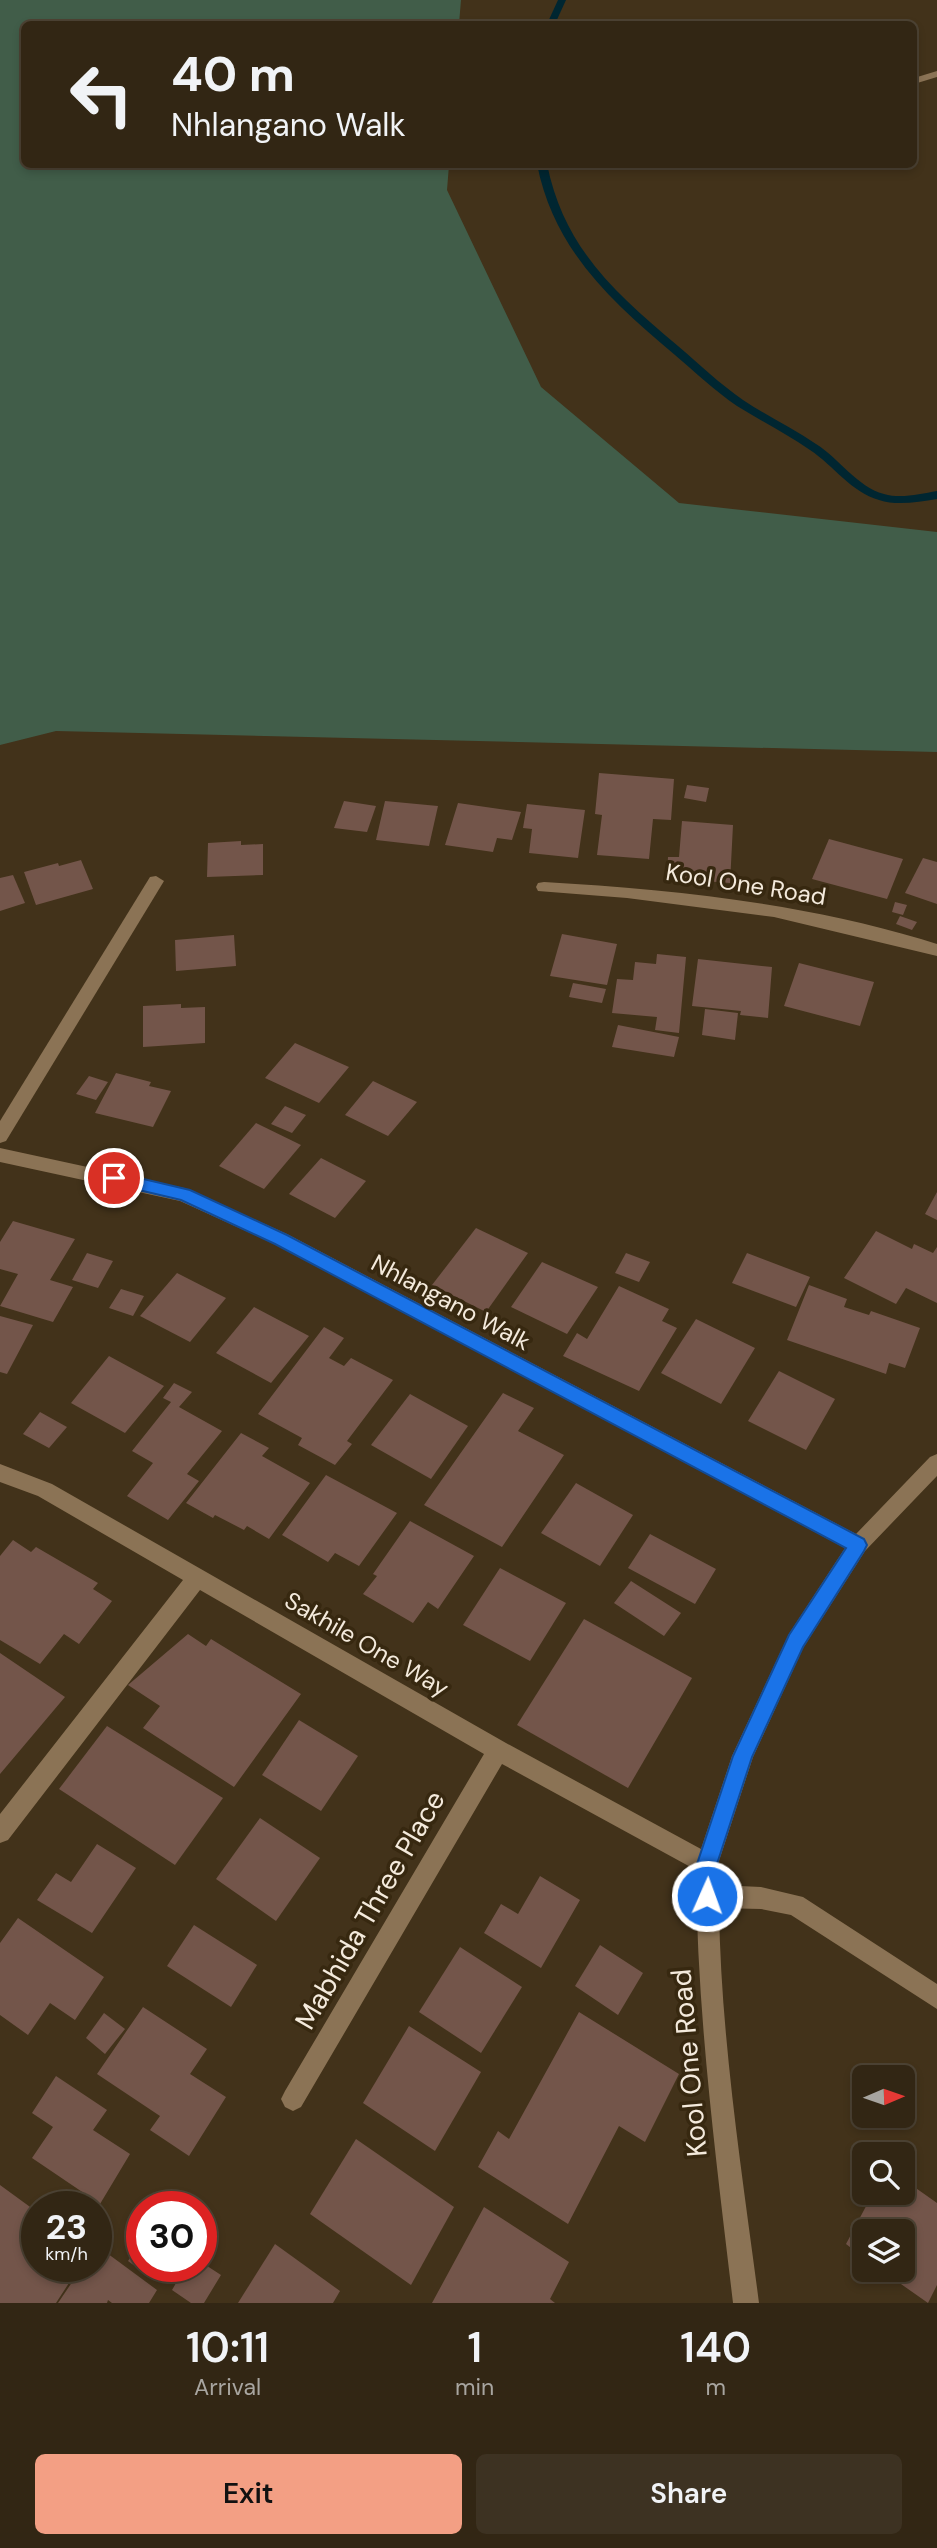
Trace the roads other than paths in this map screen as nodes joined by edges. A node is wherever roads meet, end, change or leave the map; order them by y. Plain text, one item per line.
1 (937, 74) edge
2 (917, 79) edge
3 (156, 881) dead end
4 (544, 887) dead end
5 (937, 950) edge
6 (0, 1136) edge
7 (0, 1155) edge
8 (937, 1463) edge
9 (0, 1473) edge
10 (858, 1545) junction
11 (198, 1577) junction
12 (498, 1750) junction
13 (0, 1832) edge
14 (707, 1864) junction
15 (707, 1896) junction
16 (937, 1997) edge
17 (293, 2099) dead end
18 (746, 2303) edge

1 - 2 street
3 - 6 street
4 - 5 street, Kool One Road
7 - 10 street, Nhlangano Walk
8 - 10 street, Kool One Road
9 - 11 street, Sakhile One Way
10 - 14 street, Kool One Road
11 - 12 street, Sakhile One Way
11 - 13 street
12 - 14 street, Sakhile One Way
12 - 17 street, Mabhida Three Place
14 - 15 street, Kool One Road
15 - 16 street
15 - 18 street, Kool One Road

